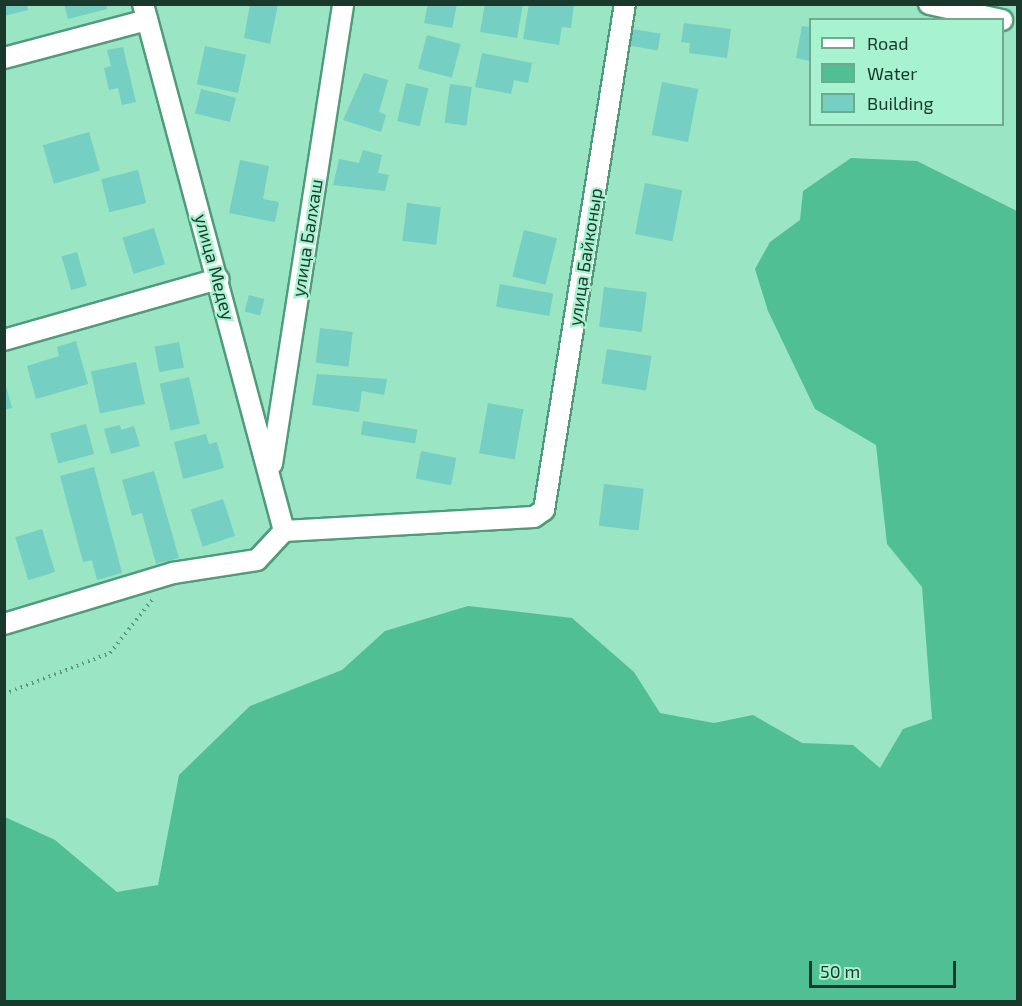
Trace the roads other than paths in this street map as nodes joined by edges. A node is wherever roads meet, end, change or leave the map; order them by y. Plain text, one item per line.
1 (343, 4) edge
2 (625, 4) edge
3 (928, 4) edge
4 (145, 12) edge
5 (993, 18) edge
6 (4, 58) edge
7 (218, 279) junction
8 (4, 340) edge
9 (271, 471) junction
10 (284, 531) junction
11 (4, 624) edge

1 - 9 street, улица Балхаш
2 - 10 street, улица Байконыр
3 - 5 street
4 - 6 street
4 - 7 street, улица Медеу
7 - 8 street
7 - 9 street, улица Медеу
9 - 10 street, улица Медеу
10 - 11 street

